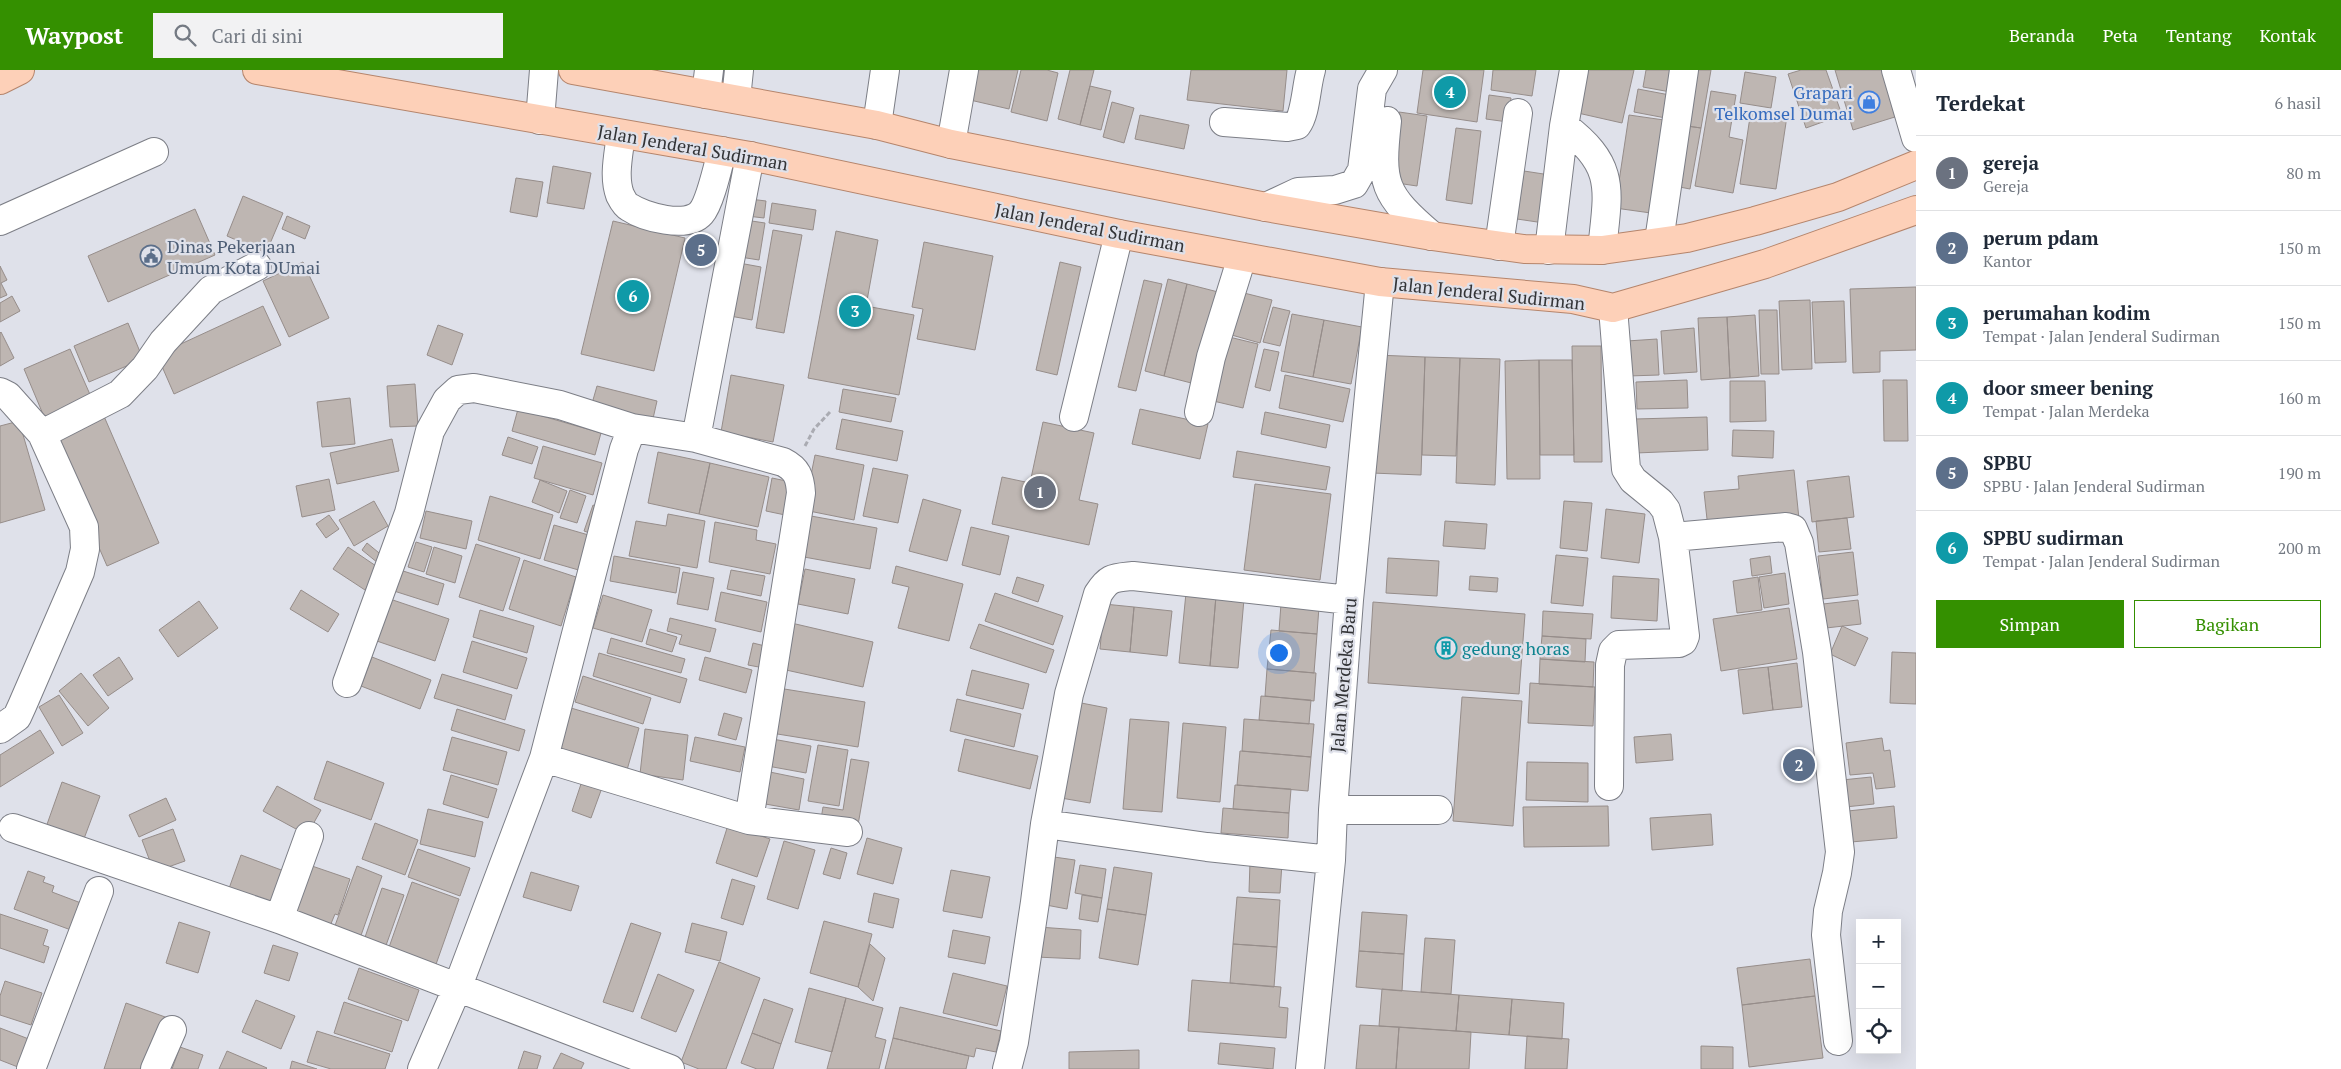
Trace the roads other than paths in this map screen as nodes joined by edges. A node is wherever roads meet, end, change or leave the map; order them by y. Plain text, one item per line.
1 (20, 70) edge
2 (257, 70) edge
3 (544, 70) edge
4 (573, 70) edge
5 (739, 70) edge
6 (885, 70) edge
7 (964, 70) edge
8 (1311, 70) edge
9 (1384, 70) edge
10 (1574, 70) edge
11 (1684, 70) edge
12 (1896, 70) edge
13 (0, 80) edge
14 (707, 82) edge
15 (736, 99) junction
16 (1518, 113) dead end
17 (540, 120) junction
18 (1224, 122) dead end
19 (877, 125) junction
20 (1564, 126) junction
21 (621, 134) junction
22 (1916, 138) edge
23 (951, 144) junction
24 (722, 151) junction
25 (154, 152) dead end
26 (750, 156) junction
27 (1916, 165) edge
28 (1266, 207) junction
29 (1916, 210) edge
30 (0, 221) edge
31 (1119, 234) junction
32 (1432, 236) junction
33 (1659, 241) junction
34 (1499, 246) junction
35 (1549, 250) junction
36 (1602, 250) junction
37 (1242, 257) junction
38 (257, 266) dead end
39 (1380, 282) junction
40 (1613, 308) junction
41 (0, 392) edge
42 (1199, 412) dead end
43 (1074, 417) dead end
44 (632, 428) junction
45 (42, 434) junction
46 (696, 438) junction
47 (1673, 537) junction
48 (1349, 600) junction
49 (347, 683) dead end
50 (0, 729) edge
51 (544, 758) junction
52 (1609, 786) dead end
53 (1333, 810) junction
54 (1438, 810) dead end
55 (749, 820) junction
56 (1045, 824) junction
57 (13, 828) dead end
58 (848, 832) dead end
59 (309, 836) dead end
60 (1331, 860) junction
61 (99, 891) dead end
62 (279, 919) junction
63 (458, 986) junction
64 (172, 1030) dead end
65 (1838, 1041) dead end
66 (31, 1069) edge
67 (155, 1069) edge
68 (422, 1069) edge
69 (670, 1069) edge
70 (1007, 1069) edge
71 (1310, 1069) edge

1 - 13 main road
2 - 17 main road, Jalan Jenderal Sudirman
3 - 17 street
4 - 14 main road
5 - 15 street
6 - 19 street
7 - 23 street
8 - 18 street
9 - 28 street
9 - 32 street
10 - 20 street
11 - 33 street
12 - 22 street
14 - 15 main road
15 - 19 main road
16 - 34 street
17 - 21 main road, Jalan Jenderal Sudirman
19 - 23 main road
20 - 35 street
20 - 36 street
21 - 24 main road, Jalan Jenderal Sudirman
21 - 24 street
23 - 28 main road
24 - 26 main road, Jalan Jenderal Sudirman
25 - 30 street
26 - 31 main road, Jalan Jenderal Sudirman
26 - 46 street
27 - 33 main road
28 - 32 main road
29 - 40 main road, Jalan Jenderal Sudirman
31 - 37 main road, Jalan Jenderal Sudirman
31 - 43 street
32 - 34 main road
33 - 36 main road
34 - 35 main road
35 - 36 main road
37 - 39 main road, Jalan Jenderal Sudirman
37 - 42 street
38 - 45 street
39 - 40 main road, Jalan Jenderal Sudirman
39 - 48 street, Jalan Merdeka Baru
40 - 47 street
41 - 45 street
44 - 46 street
44 - 49 street
44 - 51 street
45 - 50 street
46 - 55 street
47 - 52 street
47 - 65 street
48 - 53 street, Jalan Merdeka Baru
48 - 56 street
51 - 55 street
51 - 63 street
53 - 54 street
53 - 60 street, Jalan Merdeka Baru
55 - 58 street
56 - 60 street
56 - 70 street
57 - 62 street
59 - 62 street
60 - 71 street, Jalan Merdeka Baru
61 - 66 street
62 - 63 street
63 - 68 street
63 - 69 street
64 - 67 street

